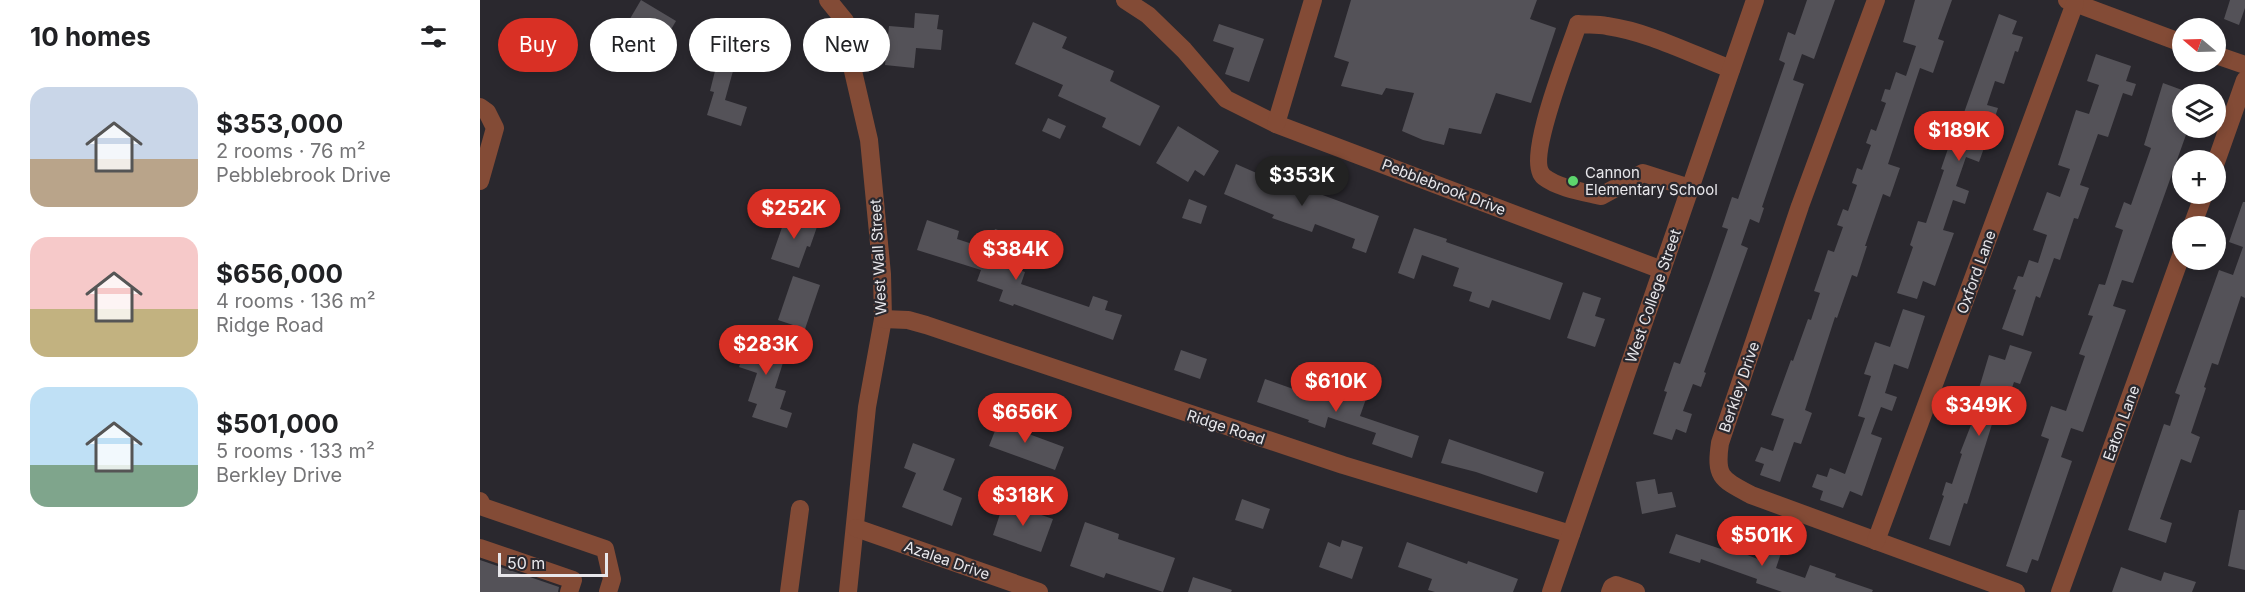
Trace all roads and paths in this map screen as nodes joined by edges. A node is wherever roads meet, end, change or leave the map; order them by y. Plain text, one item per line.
1 (828, 0) edge
2 (1125, 0) edge
3 (1312, 0) edge
4 (1755, 0) edge
5 (1876, 0) edge
6 (2071, 2) edge
7 (2172, 38) edge
8 (2226, 58) edge
9 (2245, 65) edge
10 (1731, 69) junction
11 (2245, 80) edge
12 (480, 107) edge
13 (1276, 124) junction
14 (2220, 150) edge
15 (480, 181) edge
16 (1690, 188) junction
17 (1662, 270) junction
18 (2176, 270) edge
19 (883, 319) junction
20 (480, 501) edge
21 (800, 509) dead end
22 (856, 528) junction
23 (1571, 534) junction
24 (1876, 541) junction
25 (480, 548) edge
26 (568, 592) edge
27 (608, 592) edge
28 (789, 592) edge
29 (848, 592) edge
30 (1039, 592) edge
31 (1551, 592) edge
32 (1610, 592) edge
33 (1636, 592) edge
34 (2016, 592) edge
35 (2060, 592) edge

1 - 19 street, West Wall Street
2 - 13 street, Pebblebrook Drive
3 - 13 street
4 - 10 street, West College Street
5 - 24 street, Berkley Drive
6 - 7 street
6 - 24 street, Oxford Lane
8 - 9 street
10 - 16 street, West College Street
10 - 16 street
11 - 14 street
12 - 15 street
13 - 17 street, Pebblebrook Drive
16 - 17 street, West College Street
17 - 23 street, West College Street
18 - 35 street, Eaton Lane
19 - 22 street, West Wall Street
19 - 23 street, Ridge Road
20 - 27 street
21 - 28 street
22 - 29 street, West Wall Street
22 - 30 street, Azalea Drive
23 - 31 street, West College Street
24 - 34 street, Berkley Drive
25 - 26 street
32 - 33 street

